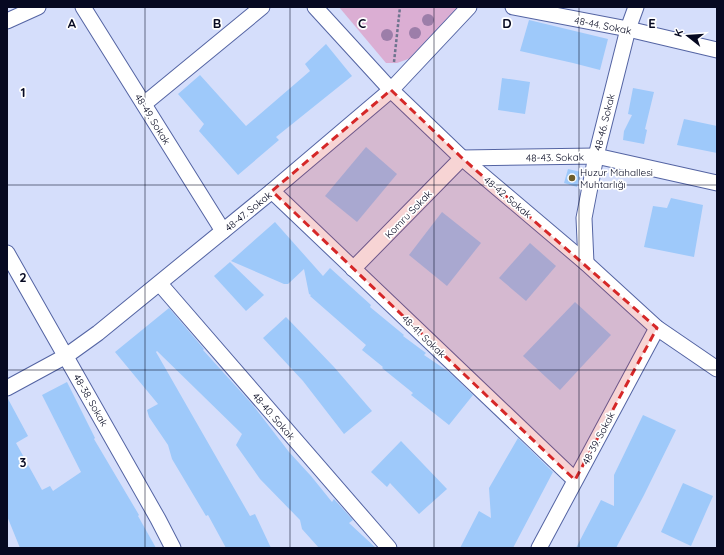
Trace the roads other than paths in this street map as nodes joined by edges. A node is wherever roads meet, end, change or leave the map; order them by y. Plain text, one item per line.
1 (38, 7) edge
2 (83, 7) edge
3 (262, 7) edge
4 (315, 7) edge
5 (468, 7) edge
6 (513, 7) edge
7 (636, 7) edge
8 (7, 21) edge
9 (628, 29) junction
10 (717, 50) edge
11 (391, 90) junction
12 (144, 104) junction
13 (596, 156) junction
14 (462, 158) junction
15 (717, 183) edge
16 (272, 191) junction
17 (223, 231) junction
18 (7, 252) edge
19 (586, 263) junction
20 (353, 269) junction
21 (160, 284) junction
22 (657, 328) junction
23 (66, 356) junction
24 (717, 369) edge
25 (7, 388) edge
26 (575, 480) junction
27 (173, 548) edge
28 (389, 548) edge
29 (539, 548) edge

1 - 8 street
2 - 12 street, 48-49. Sokak
3 - 12 street
4 - 11 street, 48-42. Sokak
5 - 11 street, 48-47. Sokak
6 - 9 street, 48-44. Sokak
7 - 9 street, 48-46. Sokak
9 - 10 street, 48-44. Sokak
9 - 13 street, 48-46. Sokak
11 - 14 street, 48-42. Sokak
11 - 16 street, 48-47. Sokak
12 - 17 street, 48-49. Sokak
13 - 14 street, 48-43. Sokak
13 - 15 street, 48-43. Sokak
13 - 19 street, 48-46. Sokak
14 - 19 street, 48-42. Sokak
14 - 20 street, Komru Sokak
16 - 17 street, 48-47. Sokak
16 - 20 street, 48-41. Sokak
17 - 21 street, 48-47. Sokak
18 - 23 street, 48-38. Sokak
19 - 22 street, 48-42. Sokak
20 - 26 street, 48-41. Sokak
21 - 23 street, 48-47. Sokak
21 - 28 street, 48-40. Sokak
22 - 24 street, 48-42. Sokak
22 - 26 street, 48-39. Sokak
23 - 25 street, 48-47. Sokak
23 - 27 street, 48-38. Sokak
26 - 29 street, 48-39. Sokak

